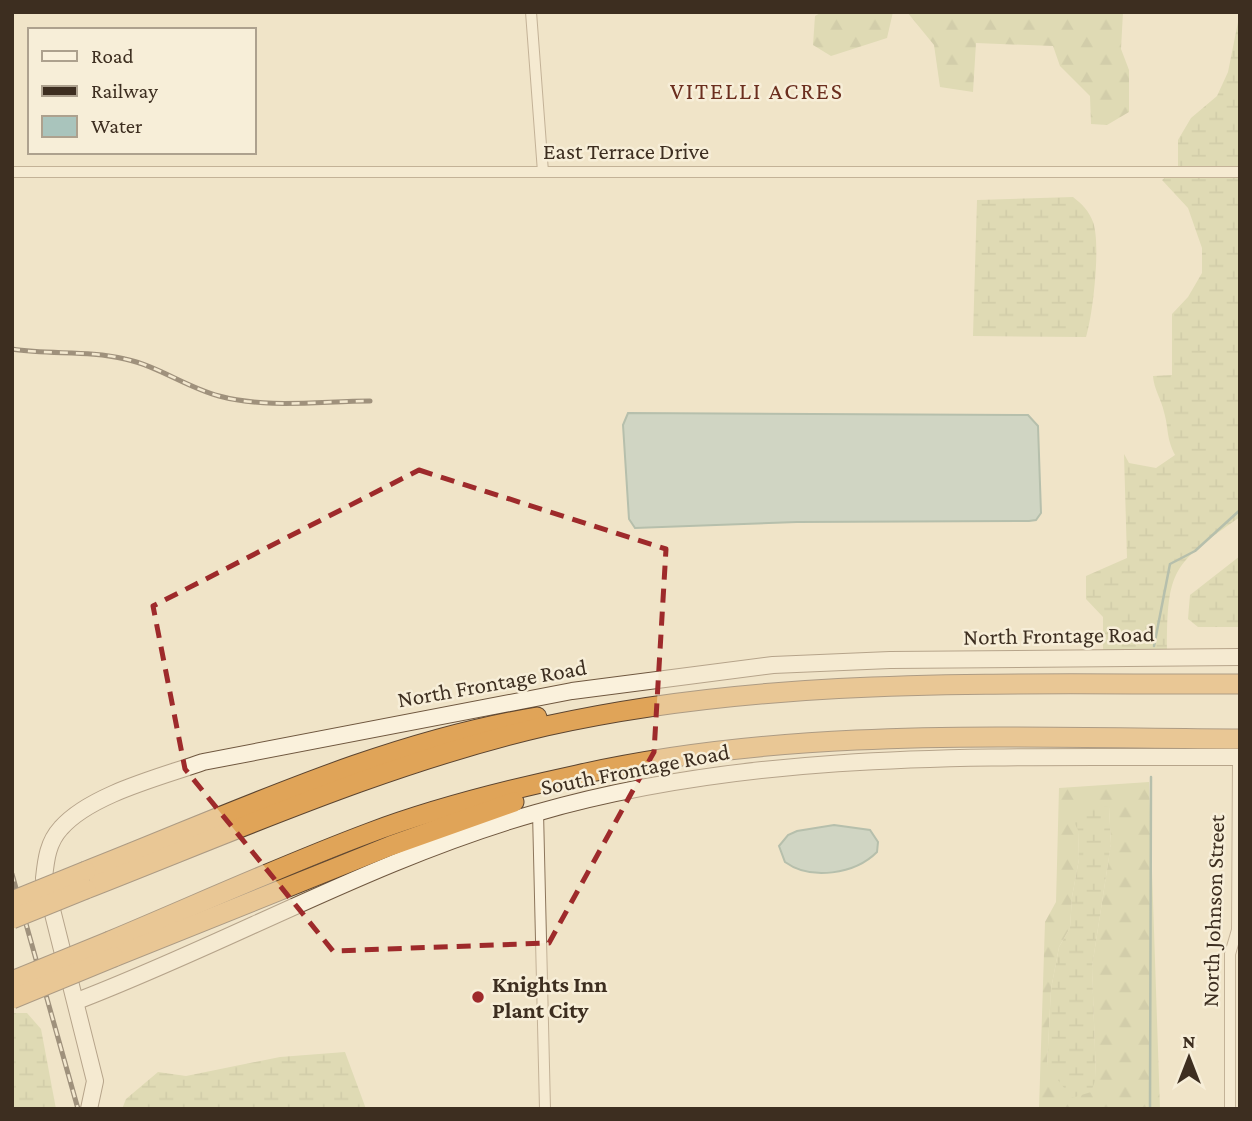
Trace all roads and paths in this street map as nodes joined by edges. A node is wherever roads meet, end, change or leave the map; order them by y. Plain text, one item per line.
1 (531, 12) edge
2 (12, 172) edge
3 (543, 172) junction
4 (1240, 172) edge
5 (1240, 657) edge
6 (1240, 684) edge
7 (1239, 751) edge
8 (538, 812) junction
9 (86, 880) junction
10 (12, 901) edge
11 (12, 919) edge
12 (1238, 930) edge
13 (112, 949) junction
14 (12, 981) edge
15 (12, 999) edge
16 (77, 1001) junction
17 (89, 1109) edge
18 (545, 1109) edge
19 (1230, 1109) edge

1 - 3 street
2 - 3 street, East Terrace Drive
3 - 4 street, East Terrace Drive
5 - 16 street, North Frontage Road
6 - 9 highway
7 - 8 street, South Frontage Road
7 - 12 street, North Johnson Street
7 - 13 highway
8 - 16 street, South Frontage Road
8 - 18 street
9 - 10 highway, bridge
9 - 11 highway, bridge
12 - 19 street, North Johnson Street
13 - 14 highway, bridge
13 - 15 highway, bridge
16 - 17 street, North Frontage Road

